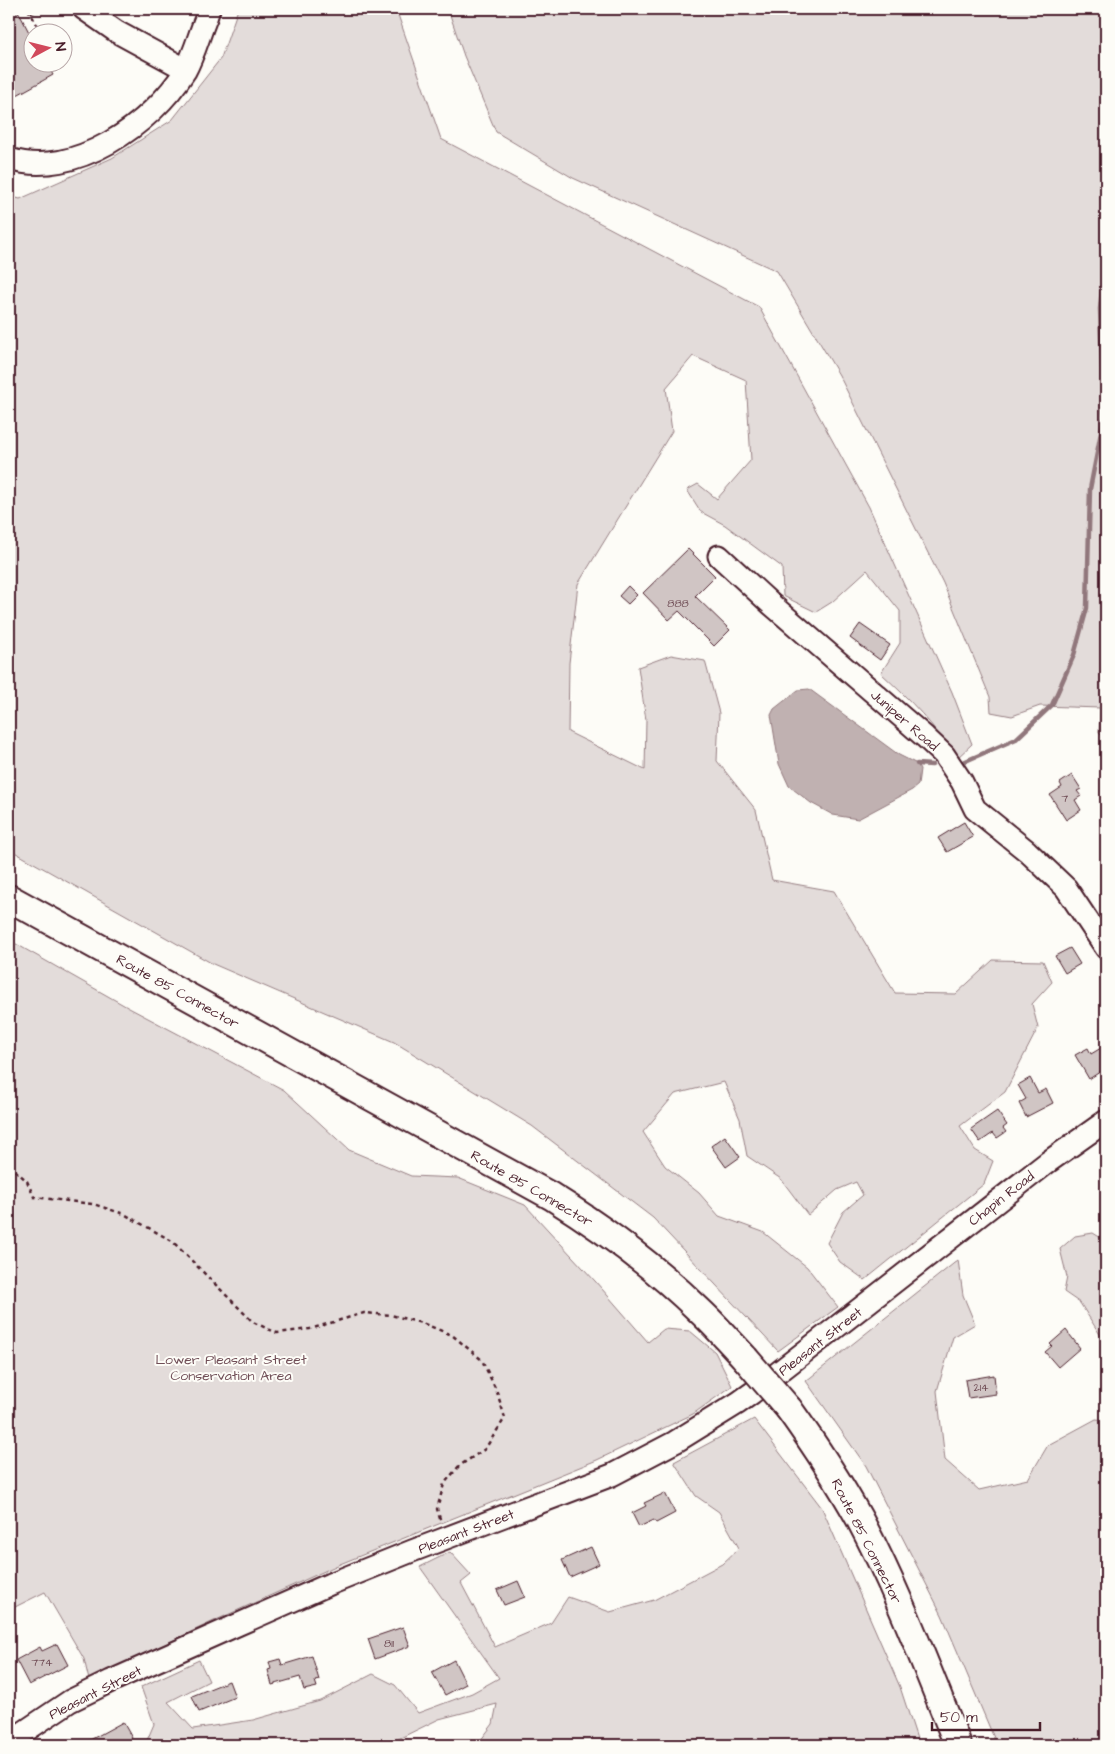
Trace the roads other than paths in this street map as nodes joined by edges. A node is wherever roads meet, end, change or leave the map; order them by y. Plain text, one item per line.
1 (84, 9) edge
2 (208, 9) edge
3 (186, 69) junction
4 (12, 160) edge
5 (719, 556) dead end
6 (9, 898) edge
7 (1106, 948) edge
8 (1106, 1121) edge
9 (899, 1279) joint
10 (9, 1742) edge
11 (958, 1745) edge

1 - 3 street
2 - 3 street
3 - 4 street
5 - 7 street, Juniper Road
6 - 11 main road, Route 85 Connector, bridge
8 - 9 street, Chapin Road
9 - 10 street, Pleasant Street

